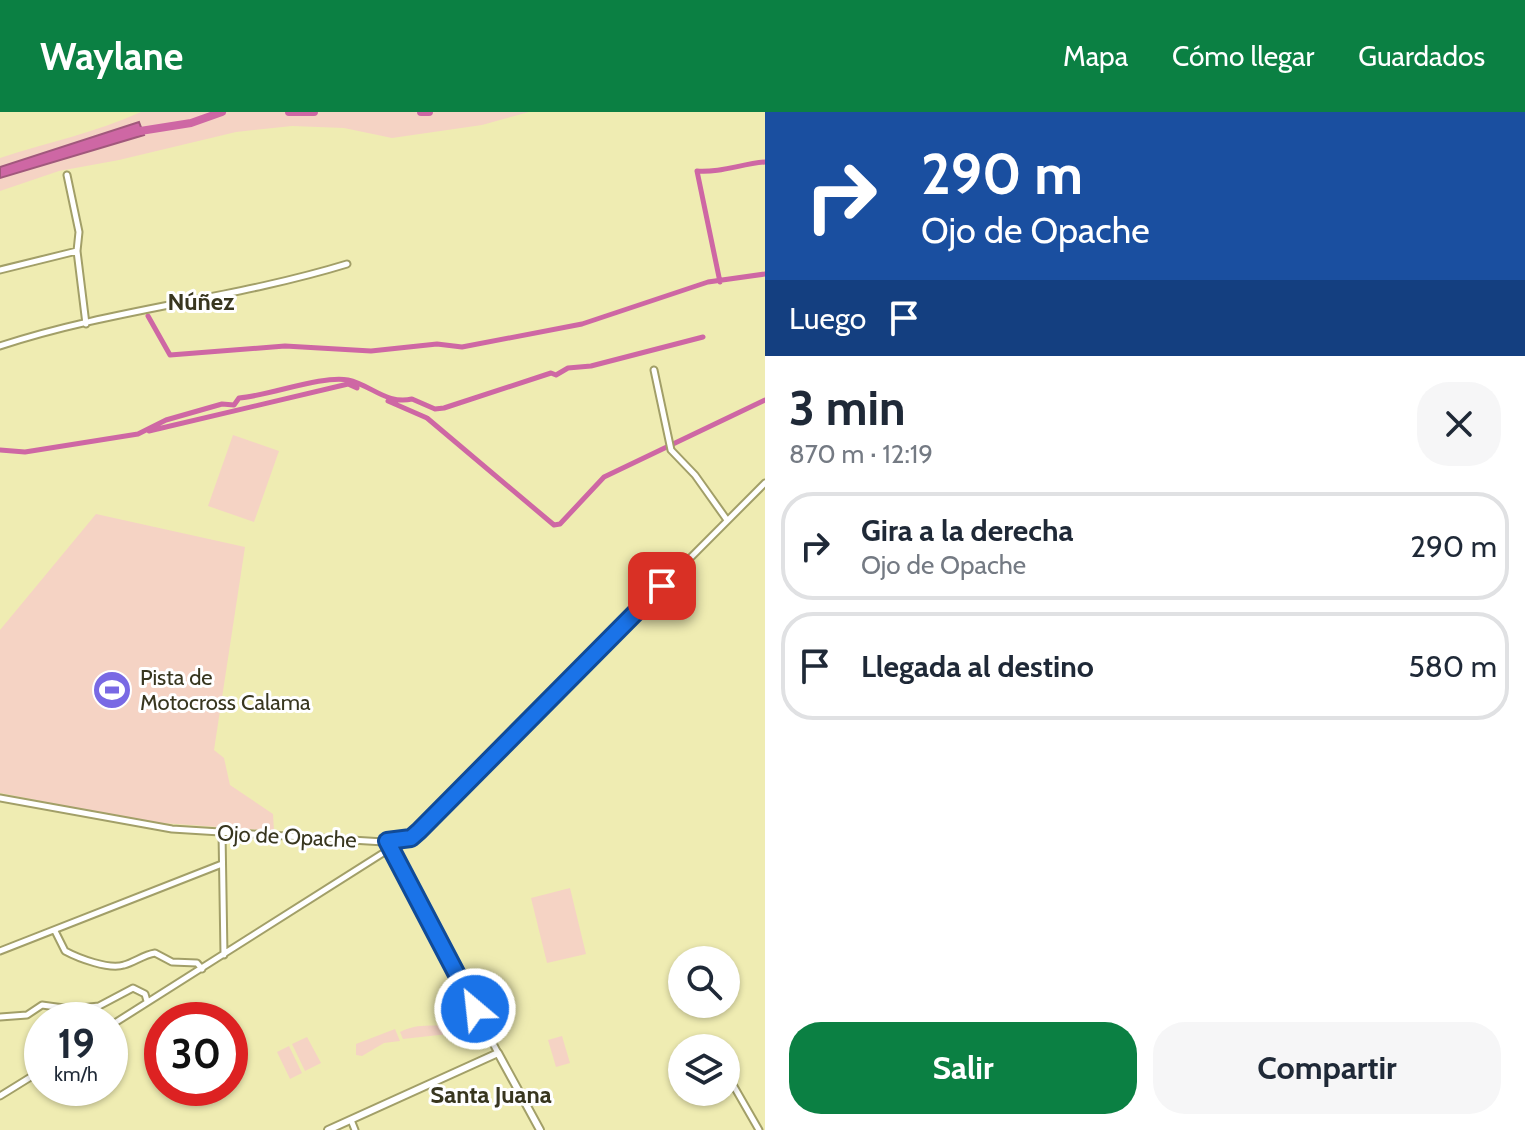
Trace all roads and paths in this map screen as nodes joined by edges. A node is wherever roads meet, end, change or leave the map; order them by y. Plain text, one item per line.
1 (67, 175) dead end
2 (77, 251) junction
3 (347, 264) dead end
4 (0, 270) edge
5 (86, 324) junction
6 (0, 346) edge
7 (654, 370) dead end
8 (765, 483) edge
9 (727, 520) junction
10 (0, 798) edge
11 (222, 832) junction
12 (389, 844) junction
13 (222, 864) junction
14 (55, 930) junction
15 (0, 951) edge
16 (224, 955) junction
17 (202, 969) junction
18 (147, 1002) joint
19 (0, 1017) edge
20 (498, 1053) junction
21 (24, 1081) edge
22 (0, 1096) edge
23 (740, 1097) edge
24 (351, 1120) junction
25 (328, 1130) edge
26 (355, 1130) edge
27 (540, 1130) edge
28 (759, 1130) edge

1 - 2 street
2 - 4 street
2 - 5 street
3 - 5 street
5 - 6 street
7 - 9 street
8 - 9 street, Ojo de Opache
9 - 12 street, Ojo de Opache
10 - 11 street, Ojo de Opache
11 - 12 street, Ojo de Opache
11 - 13 street
12 - 16 street
12 - 20 street
13 - 14 street
13 - 16 street
14 - 15 street
14 - 17 street
16 - 17 street
17 - 18 street
18 - 19 street
20 - 24 street
20 - 27 street
21 - 22 street
23 - 28 street
24 - 25 street
24 - 26 street

